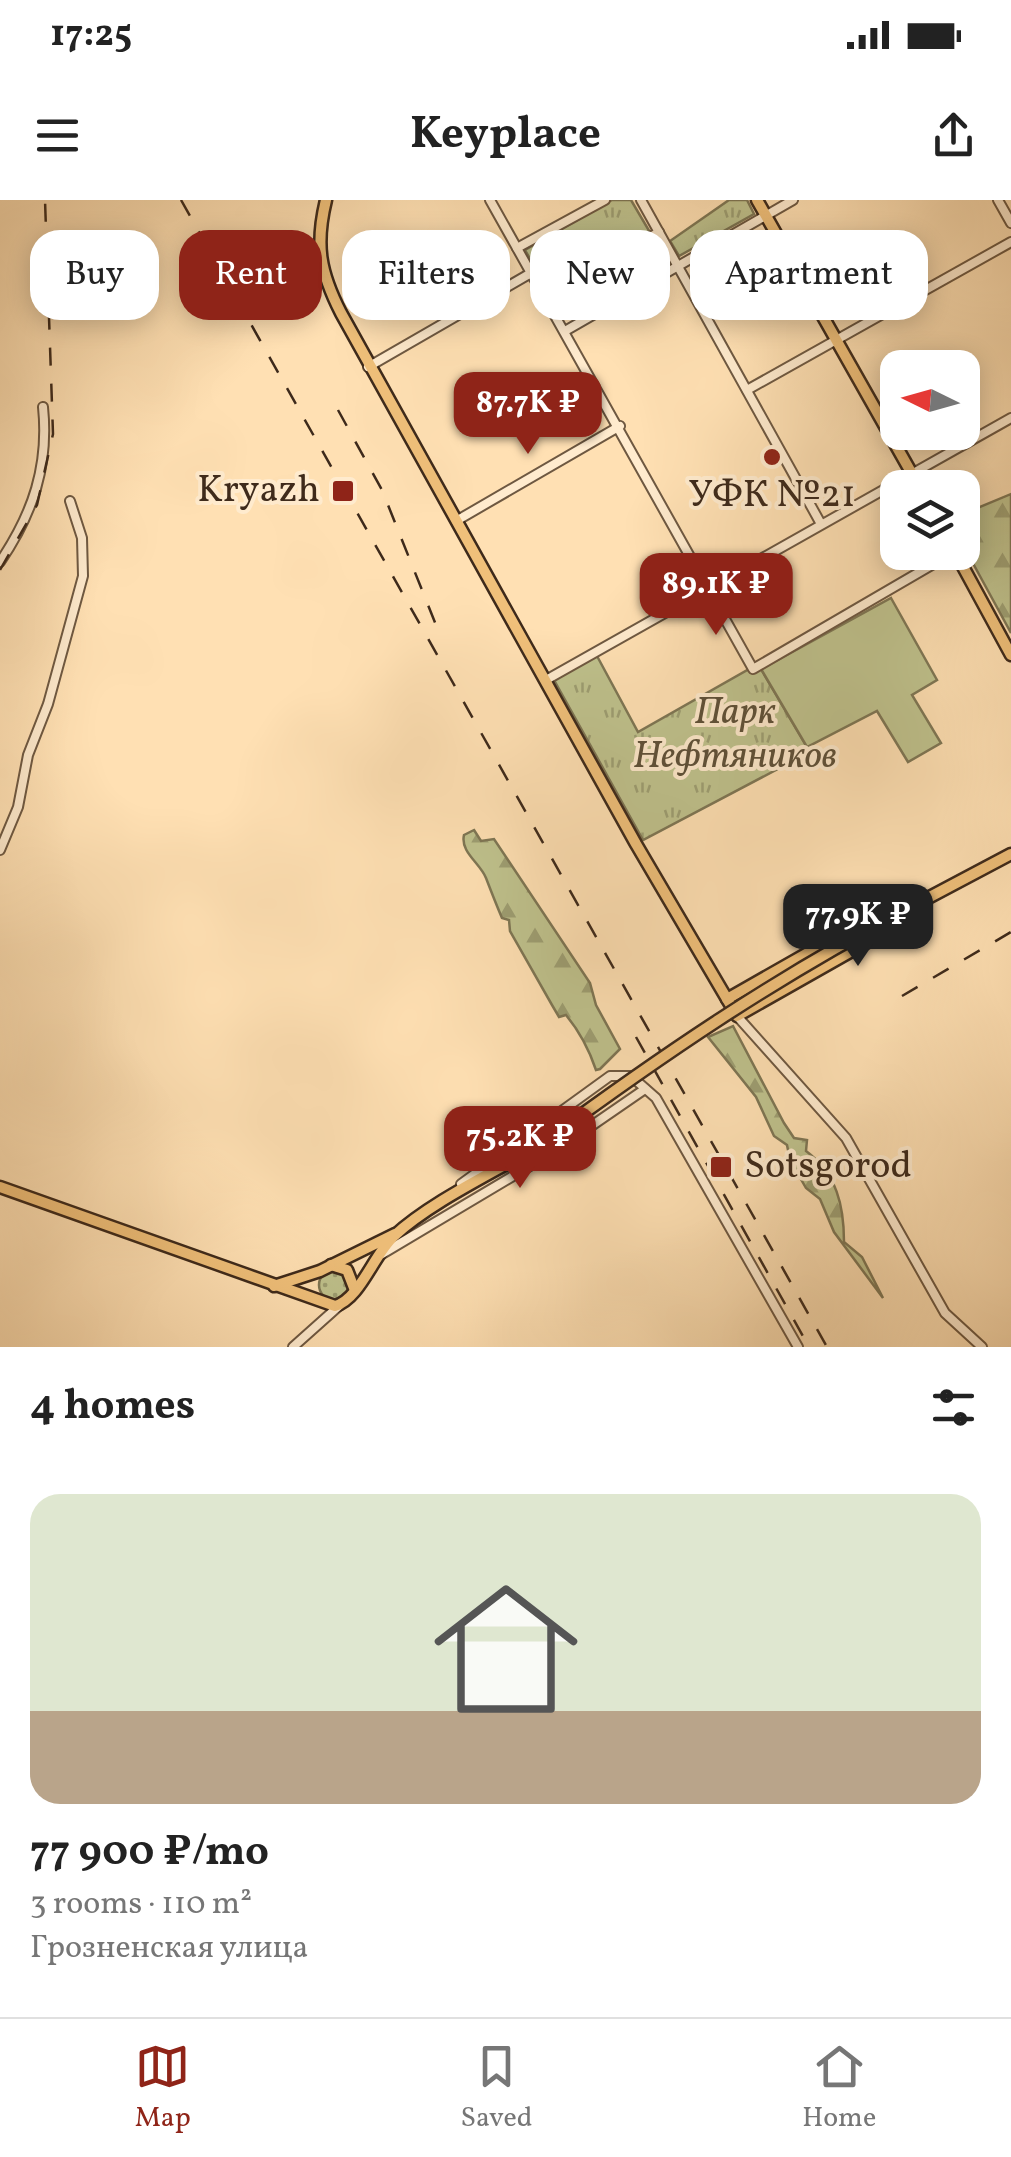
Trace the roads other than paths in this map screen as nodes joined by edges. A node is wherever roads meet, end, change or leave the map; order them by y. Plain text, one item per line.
1 (338, 200) edge
2 (490, 200) edge
3 (606, 200) edge
4 (641, 200) edge
5 (757, 200) edge
6 (793, 200) edge
7 (998, 200) edge
8 (326, 202) edge
9 (766, 216) junction
10 (1011, 223) edge
11 (658, 230) edge
12 (1011, 242) edge
13 (518, 248) junction
14 (670, 252) edge
15 (678, 266) junction
16 (530, 271) edge
17 (530, 274) edge
18 (558, 320) edge
19 (565, 331) junction
20 (837, 341) junction
21 (368, 367) junction
22 (747, 390) junction
23 (43, 407) dead end
24 (1011, 418) edge
25 (620, 426) junction
26 (911, 470) edge
27 (916, 470) edge
28 (880, 490) edge
29 (70, 501) dead end
30 (456, 521) junction
31 (821, 524) junction
32 (0, 562) edge
33 (923, 570) edge
34 (964, 570) edge
35 (708, 588) junction
36 (1011, 654) edge
37 (546, 680) junction
38 (0, 850) edge
39 (1011, 854) edge
40 (910, 908) junction
41 (766, 997) junction
42 (727, 999) junction
43 (737, 1016) junction
44 (645, 1090) junction
45 (0, 1187) edge
46 (395, 1234) junction
47 (374, 1259) junction
48 (325, 1268) junction
49 (273, 1286) junction
50 (354, 1289) junction
51 (322, 1302) junction
52 (340, 1305) junction
53 (316, 1323) junction
54 (293, 1347) edge
55 (798, 1347) edge
56 (982, 1347) edge

1 - 8 street
2 - 13 street
3 - 13 street
4 - 11 street
5 - 9 main road
6 - 9 street
7 - 10 street
8 - 21 main road
9 - 15 street
9 - 20 main road
12 - 20 street
13 - 16 street
14 - 15 street
15 - 19 street
15 - 22 street
17 - 21 street
18 - 19 street
19 - 25 street
20 - 22 street
20 - 26 main road
21 - 30 main road
22 - 31 street
23 - 32 street
24 - 27 street
25 - 30 street
25 - 35 street
28 - 31 street
29 - 38 street
30 - 37 main road
31 - 35 street
33 - 35 street
34 - 36 main road
35 - 37 street
37 - 42 main road
39 - 40 main road
40 - 41 main road
40 - 42 main road
40 - 46 main road, bridge
41 - 42 main road
41 - 43 main road
42 - 43 main road
43 - 56 street
44 - 46 street
44 - 47 street
44 - 55 street
45 - 49 main road
46 - 47 main road
46 - 48 main road
47 - 50 main road
48 - 49 main road
48 - 50 main road
48 - 51 main road
49 - 51 main road
50 - 52 main road
51 - 52 main road
51 - 53 street
52 - 53 street
53 - 54 street

